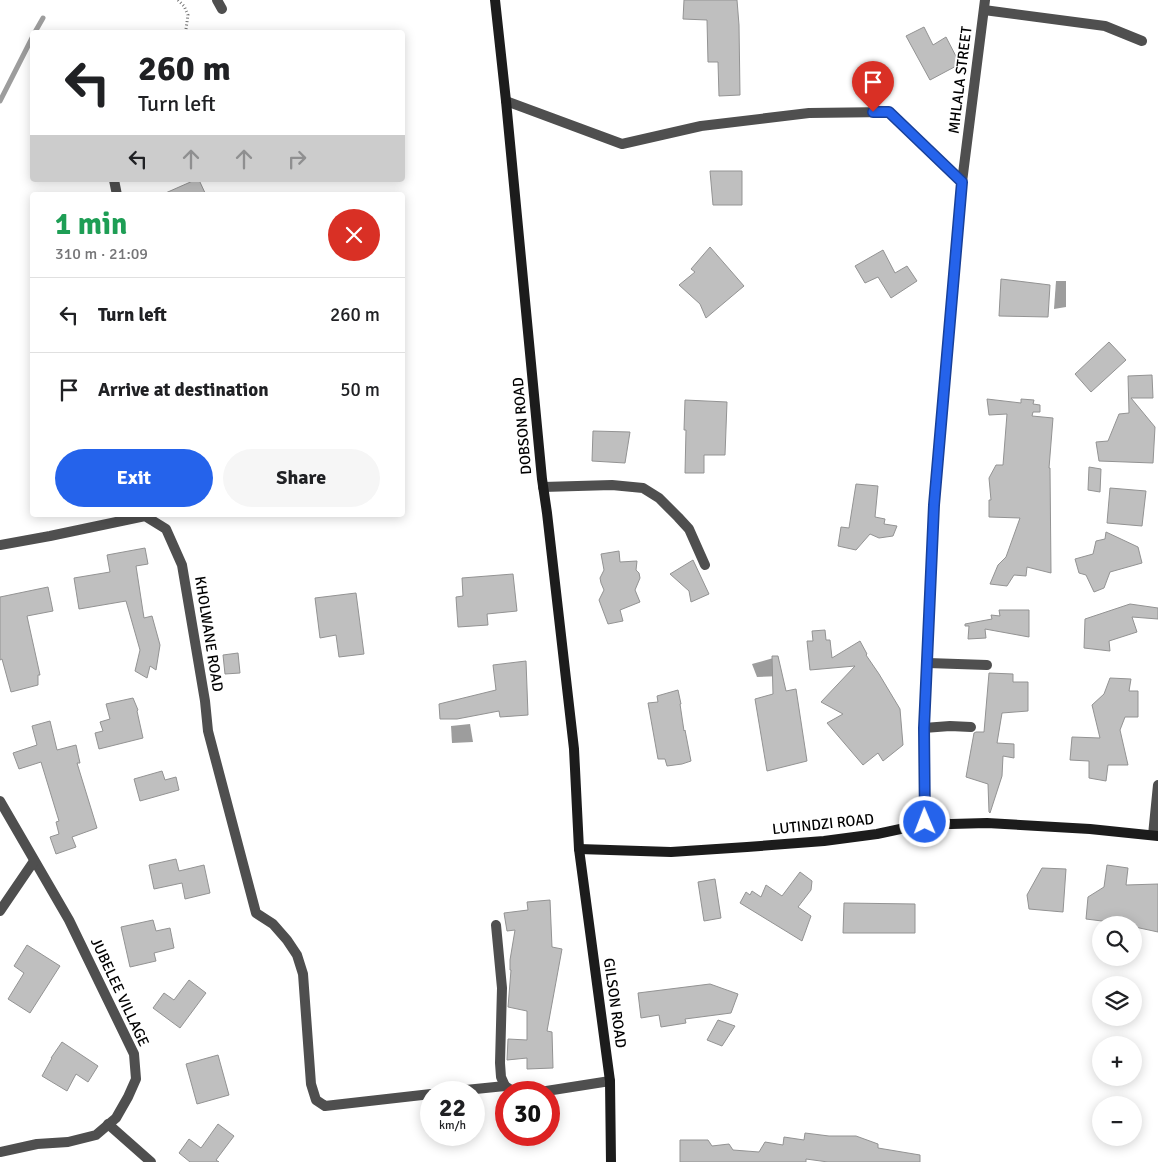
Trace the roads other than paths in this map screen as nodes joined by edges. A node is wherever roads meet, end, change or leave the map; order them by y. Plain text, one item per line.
1 (495, 0) edge
2 (984, 5) edge
3 (1142, 41) dead end
4 (506, 100) junction
5 (962, 182) junction
6 (543, 487) junction
7 (136, 517) edge
8 (148, 517) edge
9 (0, 545) edge
10 (705, 565) dead end
11 (928, 663) junction
12 (987, 664) dead end
13 (971, 727) dead end
14 (924, 728) junction
15 (1158, 785) edge
16 (0, 801) edge
17 (925, 822) junction
18 (1155, 836) edge
19 (579, 849) junction
20 (34, 861) junction
21 (0, 911) edge
22 (496, 925) dead end
23 (503, 1081) edge
24 (610, 1081) junction
25 (560, 1089) edge
26 (420, 1095) edge
27 (108, 1124) junction
28 (0, 1152) edge
29 (151, 1162) edge
30 (611, 1162) edge

1 - 4 street, DOBSON ROAD
2 - 3 street
2 - 5 street, MHLALA STREET
4 - 5 street
4 - 6 street, DOBSON ROAD
5 - 11 street, MHLALA STREET
6 - 10 street
6 - 19 street, DOBSON ROAD
7 - 9 street, KHOLWANE ROAD
8 - 26 street, KHOLWANE ROAD
11 - 12 street
11 - 14 street, MHLALA STREET
13 - 14 street
14 - 17 street, MHLALA STREET
15 - 18 street
16 - 20 street, JUBELEE VILLAGE
17 - 18 street, LUTINDZI ROAD
17 - 19 street, LUTINDZI ROAD
19 - 24 street, GILSON ROAD
20 - 21 street
20 - 27 street, JUBELEE VILLAGE
22 - 23 street
24 - 25 street
24 - 30 street, GILSON ROAD
27 - 28 street, JUBELEE VILLAGE
27 - 29 street

